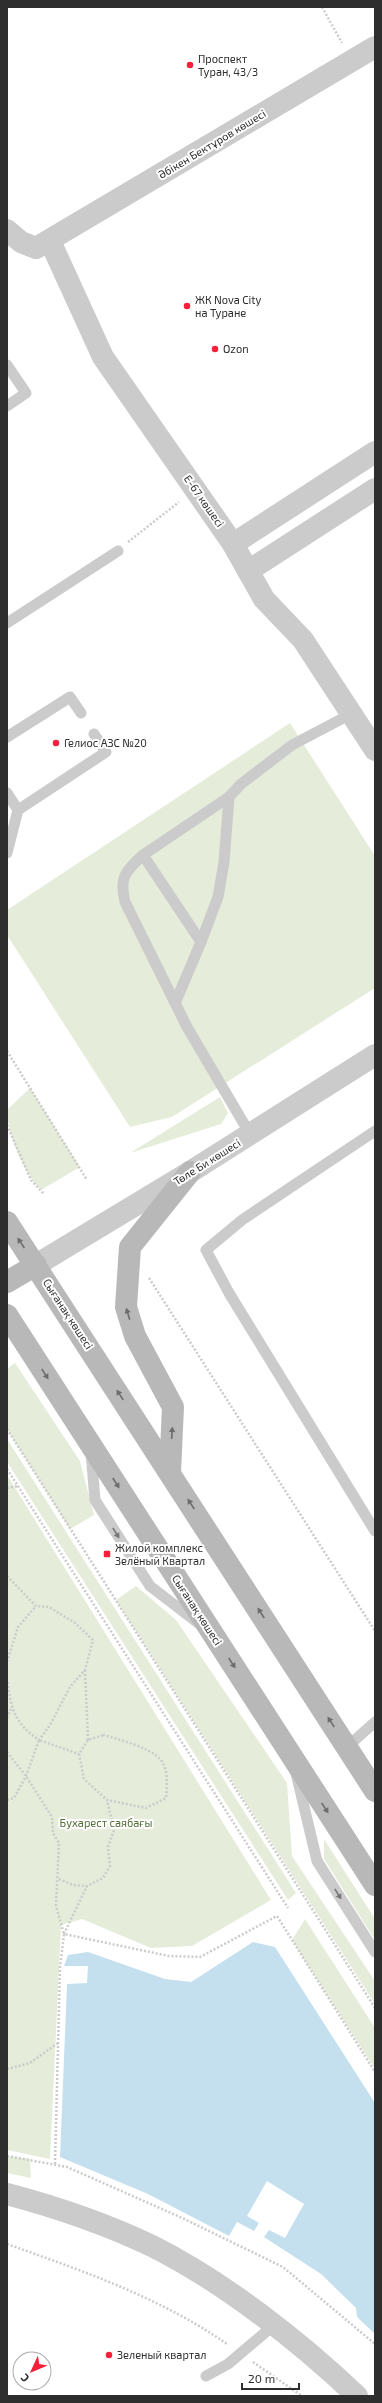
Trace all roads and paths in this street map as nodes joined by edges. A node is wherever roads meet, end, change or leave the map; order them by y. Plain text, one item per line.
1 (322, 7) edge
2 (375, 47) edge
3 (352, 60) junction
4 (7, 230) edge
5 (50, 241) junction
6 (7, 365) edge
7 (7, 406) edge
8 (375, 452) edge
9 (195, 489) junction
10 (375, 489) edge
11 (233, 544) junction
12 (118, 551) joint
13 (248, 571) junction
14 (7, 623) edge
15 (82, 713) dead end
16 (351, 714) junction
17 (94, 734) dead end
18 (7, 738) edge
19 (372, 740) edge
20 (7, 793) edge
21 (229, 797) junction
22 (18, 810) junction
23 (7, 853) edge
24 (143, 855) junction
25 (200, 942) junction
26 (176, 1001) junction
27 (7, 1051) edge
28 (375, 1056) edge
29 (7, 1125) edge
30 (375, 1131) edge
31 (250, 1134) junction
32 (190, 1172) junction
33 (88, 1180) dead end
34 (44, 1194) dead end
35 (7, 1222) edge
36 (36, 1265) junction
37 (148, 1275) dead end
38 (7, 1282) edge
39 (7, 1315) edge
40 (7, 1429) edge
41 (7, 1469) edge
42 (170, 1472) junction
43 (18, 1486) junction
44 (7, 1488) edge
45 (375, 1531) edge
46 (7, 1576) edge
47 (36, 1606) junction
48 (375, 1631) edge
49 (8, 1650) edge
50 (7, 1662) edge
51 (85, 1670) junction
52 (7, 1679) edge
53 (12, 1709) junction
54 (7, 1718) edge
55 (375, 1722) edge
56 (39, 1740) junction
57 (88, 1740) junction
58 (347, 1747) junction
59 (7, 1752) edge
60 (79, 1754) junction
61 (291, 1755) junction
62 (26, 1776) junction
63 (375, 1791) edge
64 (7, 1800) edge
65 (107, 1800) junction
66 (59, 1880) junction
67 (375, 1885) edge
68 (87, 1886) junction
69 (288, 1908) dead end
70 (64, 1934) junction
71 (375, 1952) edge
72 (375, 2008) edge
73 (58, 2043) junction
74 (7, 2069) edge
75 (375, 2072) edge
76 (7, 2156) edge
77 (54, 2164) junction
78 (7, 2194) edge
79 (7, 2244) edge
80 (274, 2325) junction
81 (375, 2344) edge
82 (241, 2354) junction
83 (206, 2376) dead end
84 (302, 2396) edge
85 (357, 2396) edge

1 - 3 path
2 - 3 street, Әбікен Бектұров көшесі
3 - 5 street, Әбікен Бектұров көшесі
4 - 5 street, Әбікен Бектұров көшесі
5 - 9 street, Е-67 көшесі
6 - 7 lane
8 - 11 street
9 - 11 street, Е-67 көшесі
9 - 12 path
10 - 13 street
11 - 13 street, Е-67 көшесі
12 - 14 lane
13 - 16 street, Е-67 көшесі
15 - 18 lane
16 - 19 street, Е-67 көшесі
16 - 21 lane
17 - 22 lane
20 - 22 lane
21 - 24 lane
21 - 25 lane
22 - 23 lane
24 - 25 lane
24 - 26 lane
25 - 26 lane
26 - 31 lane
27 - 33 path
28 - 31 street, Төле Би көшесі
29 - 34 path
30 - 45 lane
31 - 32 street, Төле Би көшесі
32 - 36 street, Төле Би көшесі
42 -> 32 main road
36 -> 35 main road, Сығанақ көшесі
36 - 38 main road
42 -> 36 main road, Сығанақ көшесі
37 - 48 path
39 -> 61 main road, Сығанақ көшесі
40 - 72 path
41 - 43 path
58 -> 42 main road, Сығанақ көшесі
43 - 44 path
43 - 69 path
46 - 47 path
47 - 49 path
47 - 51 path
49 - 50 path
51 - 56 path
51 - 57 path
52 - 53 path
53 - 54 path
53 - 56 path
55 - 58 lane
56 - 60 path
56 - 62 path
57 - 60 path
57 - 65 path
58 - 63 main road, Сығанақ көшесі
59 - 62 path
60 - 65 path
61 -> 67 main road, Сығанақ көшесі
61 -> 71 lane
62 - 64 path
62 - 66 path
65 - 68 path
66 - 68 path
66 - 70 path
68 - 70 path
70 - 73 path
70 - 75 path
73 - 74 path
73 - 77 path
76 - 77 path
77 - 81 path
78 - 80 street
79 - 82 path
80 - 82 lane
80 - 85 street
82 - 83 lane
82 - 84 path

